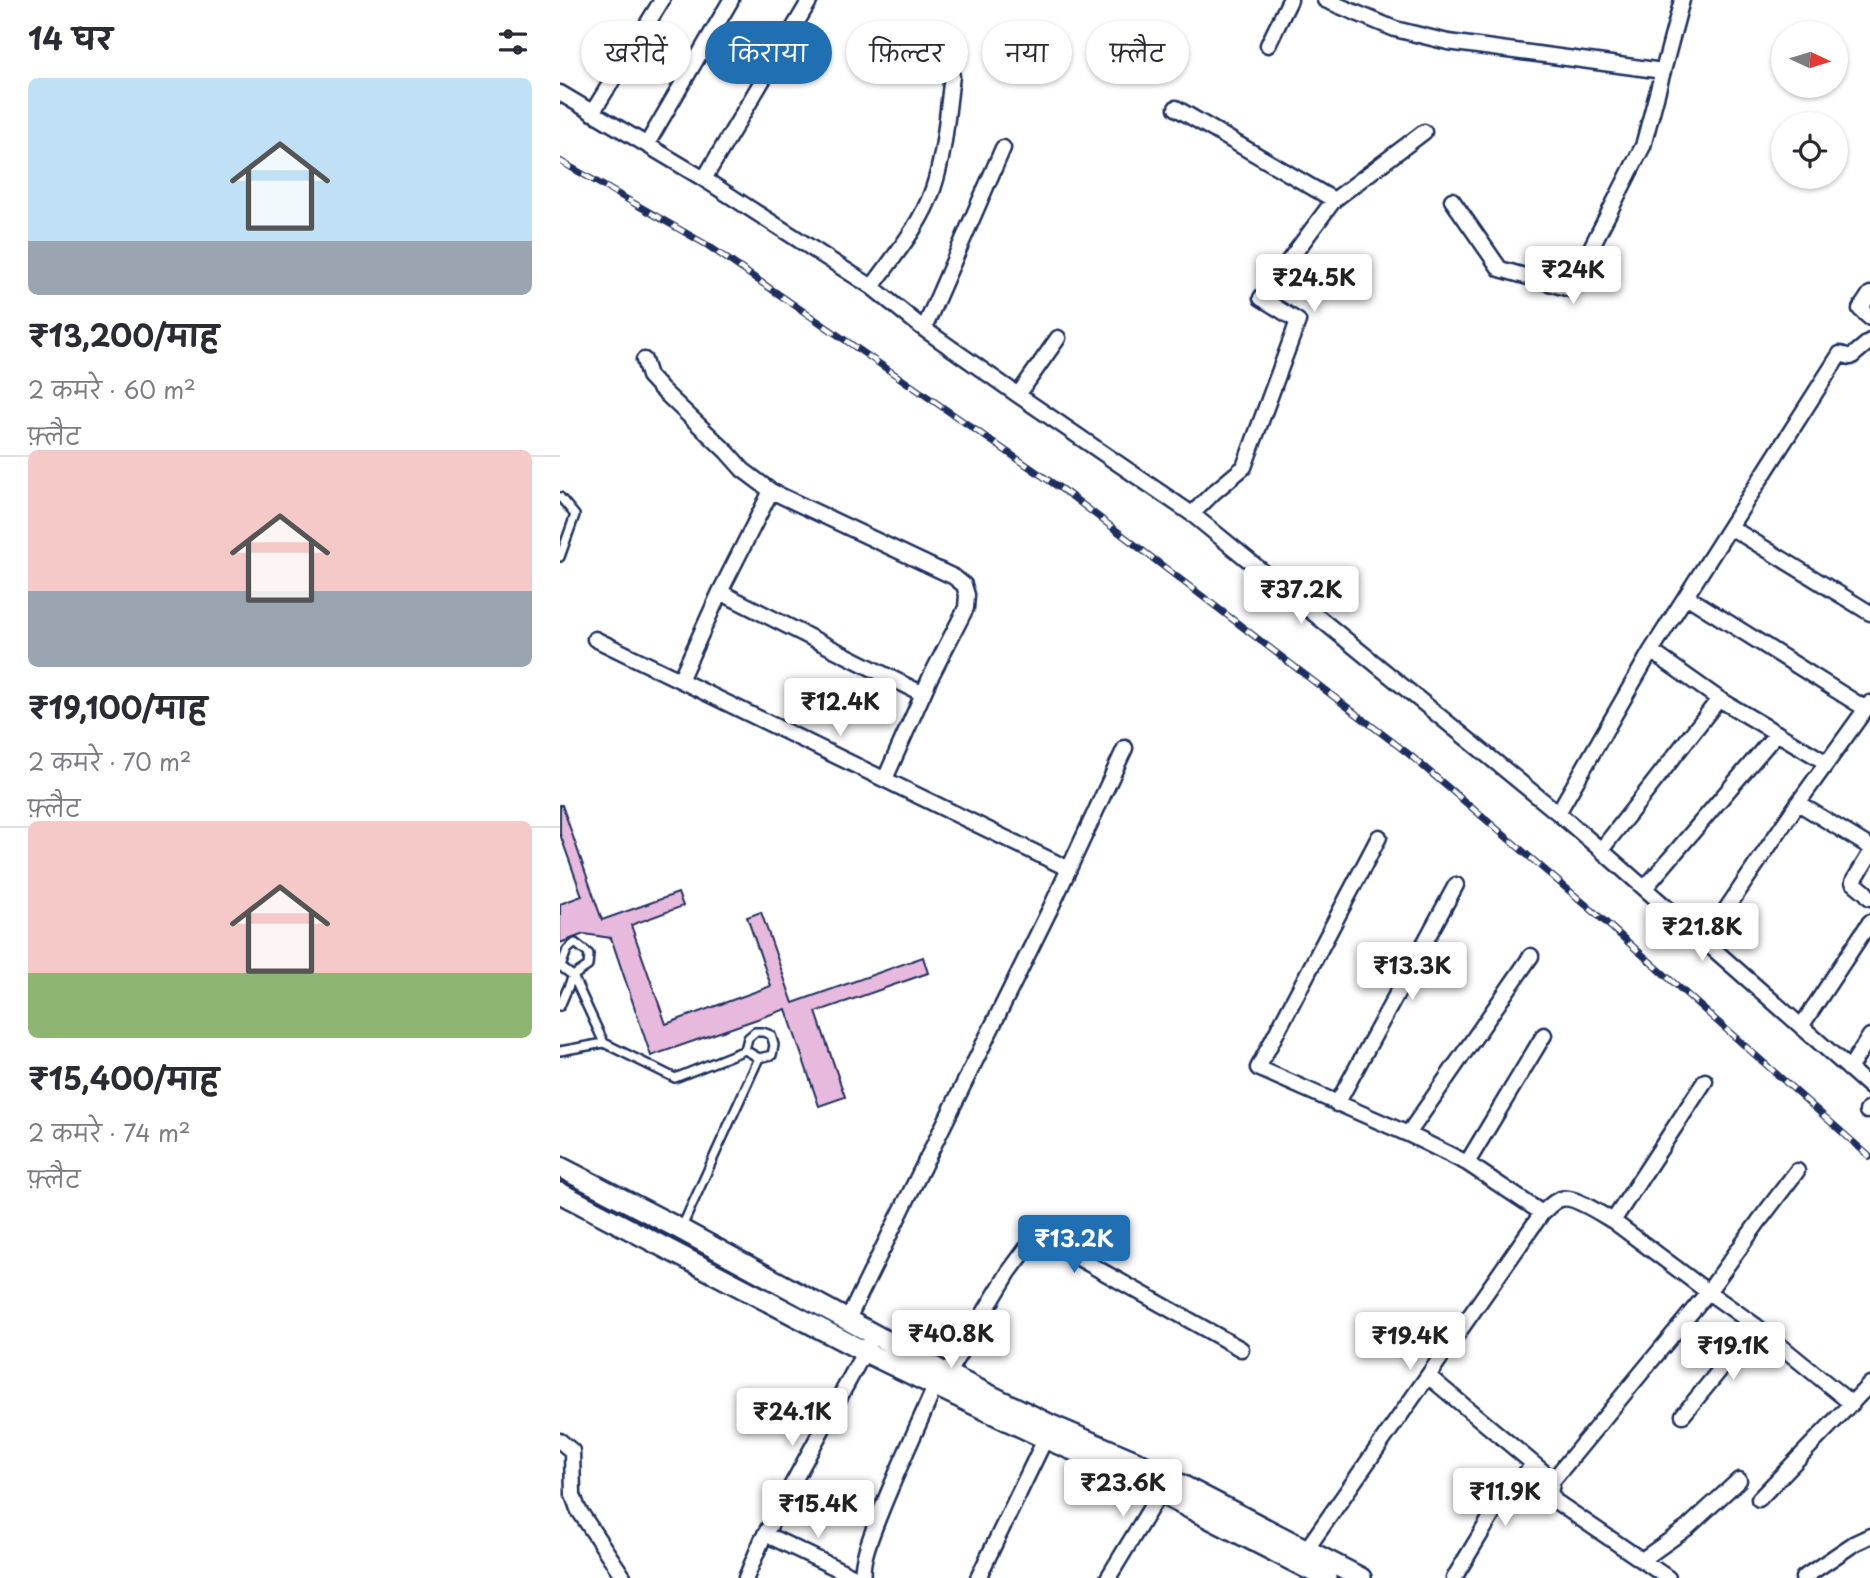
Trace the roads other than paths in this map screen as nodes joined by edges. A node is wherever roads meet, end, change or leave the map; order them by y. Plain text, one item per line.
1 (662, 0) edge
2 (731, 0) edge
3 (810, 0) edge
4 (1290, 0) edge
5 (1325, 0) edge
6 (1682, 0) edge
7 (1268, 45) dead end
8 (1663, 71) junction
9 (951, 84) edge
10 (560, 93) edge
11 (1176, 108) dead end
12 (592, 113) junction
13 (1424, 132) dead end
14 (647, 144) junction
15 (1003, 148) dead end
16 (704, 179) junction
17 (1334, 200) junction
18 (1452, 200) dead end
19 (872, 286) junction
20 (1870, 294) edge
21 (1870, 318) edge
22 (923, 329) junction
23 (1058, 338) dead end
24 (1870, 341) edge
25 (643, 360) dead end
26 (1018, 395) junction
27 (771, 491) junction
28 (560, 497) edge
29 (1192, 514) junction
30 (1730, 527) junction
31 (560, 557) edge
32 (720, 592) junction
33 (1686, 596) junction
34 (1870, 613) edge
35 (595, 639) dead end
36 (1651, 651) junction
37 (680, 680) junction
38 (923, 694) junction
39 (1719, 699) junction
40 (1868, 706) edge
41 (1777, 733) junction
42 (1125, 748) dead end
43 (1827, 763) junction
44 (885, 779) junction
45 (1798, 803) junction
46 (1558, 813) junction
47 (1379, 837) dead end
48 (1870, 847) edge
49 (1601, 850) junction
50 (1870, 854) edge
51 (1069, 869) junction
52 (1456, 885) dead end
53 (1645, 888) junction
54 (1870, 898) edge
55 (1870, 922) edge
56 (1704, 942) junction
57 (1531, 956) dead end
58 (573, 976) junction
59 (560, 1006) edge
60 (1802, 1026) junction
61 (1544, 1035) dead end
62 (1870, 1037) edge
63 (604, 1043) junction
64 (745, 1050) junction
65 (560, 1051) edge
66 (759, 1058) junction
67 (1849, 1069) junction
68 (1704, 1081) dead end
69 (1870, 1087) edge
70 (1337, 1104) junction
71 (1408, 1134) junction
72 (1467, 1163) junction
73 (560, 1167) edge
74 (1797, 1171) dead end
75 (560, 1193) edge
76 (1542, 1213) junction
77 (1613, 1220) junction
78 (680, 1229) junction
79 (1708, 1292) junction
80 (847, 1321) junction
81 (1756, 1326) junction
82 (869, 1343) junction
83 (1241, 1349) dead end
84 (942, 1376) junction
85 (1428, 1376) junction
86 (1870, 1384) edge
87 (1852, 1404) junction
88 (1683, 1415) dead end
89 (1048, 1432) junction
90 (560, 1441) edge
91 (1534, 1464) junction
92 (1553, 1480) junction
93 (1739, 1480) dead end
94 (1164, 1486) junction
95 (1759, 1499) dead end
96 (765, 1534) junction
97 (1870, 1536) edge
98 (1306, 1550) junction
99 (1642, 1560) junction
100 (1809, 1576) edge
101 (624, 1578) edge
102 (746, 1578) edge
103 (857, 1578) edge
104 (863, 1578) edge
105 (978, 1578) edge
106 (1108, 1578) edge
107 (1326, 1578) edge
108 (1361, 1578) edge
109 (1454, 1578) edge
110 (1668, 1578) edge

1 - 12 street
2 - 14 street
3 - 16 street
4 - 7 street
5 - 8 street
6 - 8 street
8 - 18 street
9 - 19 street
10 - 12 street
11 - 17 street
12 - 14 street
13 - 17 street
14 - 16 street
15 - 22 street
16 - 19 street
17 - 29 street
19 - 22 street
20 - 21 street
22 - 26 street
23 - 26 street
24 - 30 street
25 - 27 street
26 - 29 street
27 - 32 street
27 - 38 street
28 - 31 lane
29 - 46 street
30 - 33 street
30 - 34 street
32 - 37 street
32 - 38 street
33 - 36 street
33 - 40 street
35 - 37 street
36 - 39 street
36 - 46 street
37 - 44 street
38 - 44 street
39 - 41 street
39 - 49 street
40 - 43 street
41 - 43 street
41 - 53 street
42 - 51 street
43 - 45 street
44 - 51 street
45 - 48 street
45 - 56 street
46 - 49 street
47 - 70 street
49 - 53 street
50 - 54 street
51 - 80 street
52 - 70 street
53 - 56 street
55 - 60 street
56 - 60 street
57 - 71 street
58 - 58 lane
58 - 59 lane
58 - 63 lane
60 - 67 street
61 - 72 street
62 - 67 street
63 - 64 lane
63 - 65 lane
64 - 66 lane
64 - 66 lane
66 - 78 lane
67 - 69 street
68 - 77 street
70 - 71 street
71 - 72 street
72 - 76 street
73 - 78 main road
74 - 79 street
75 - 82 main road
76 - 77 street
76 - 85 street
77 - 79 street
78 - 80 main road
79 - 81 street
79 - 92 street
80 - 82 main road
81 - 87 street
81 - 88 street
82 - 84 main road
82 - 96 street
83 - 84 street
84 - 89 main road
84 - 104 street
85 - 91 street
85 - 98 street
86 - 87 street
87 - 95 street
89 - 94 main road
89 - 105 street
90 - 101 street
91 - 92 street
91 - 109 street
92 - 99 street
93 - 99 street
94 - 98 main road
94 - 106 street
94 - 107 main road
96 - 102 street
96 - 103 street
97 - 100 street
98 - 108 main road
99 - 110 street

